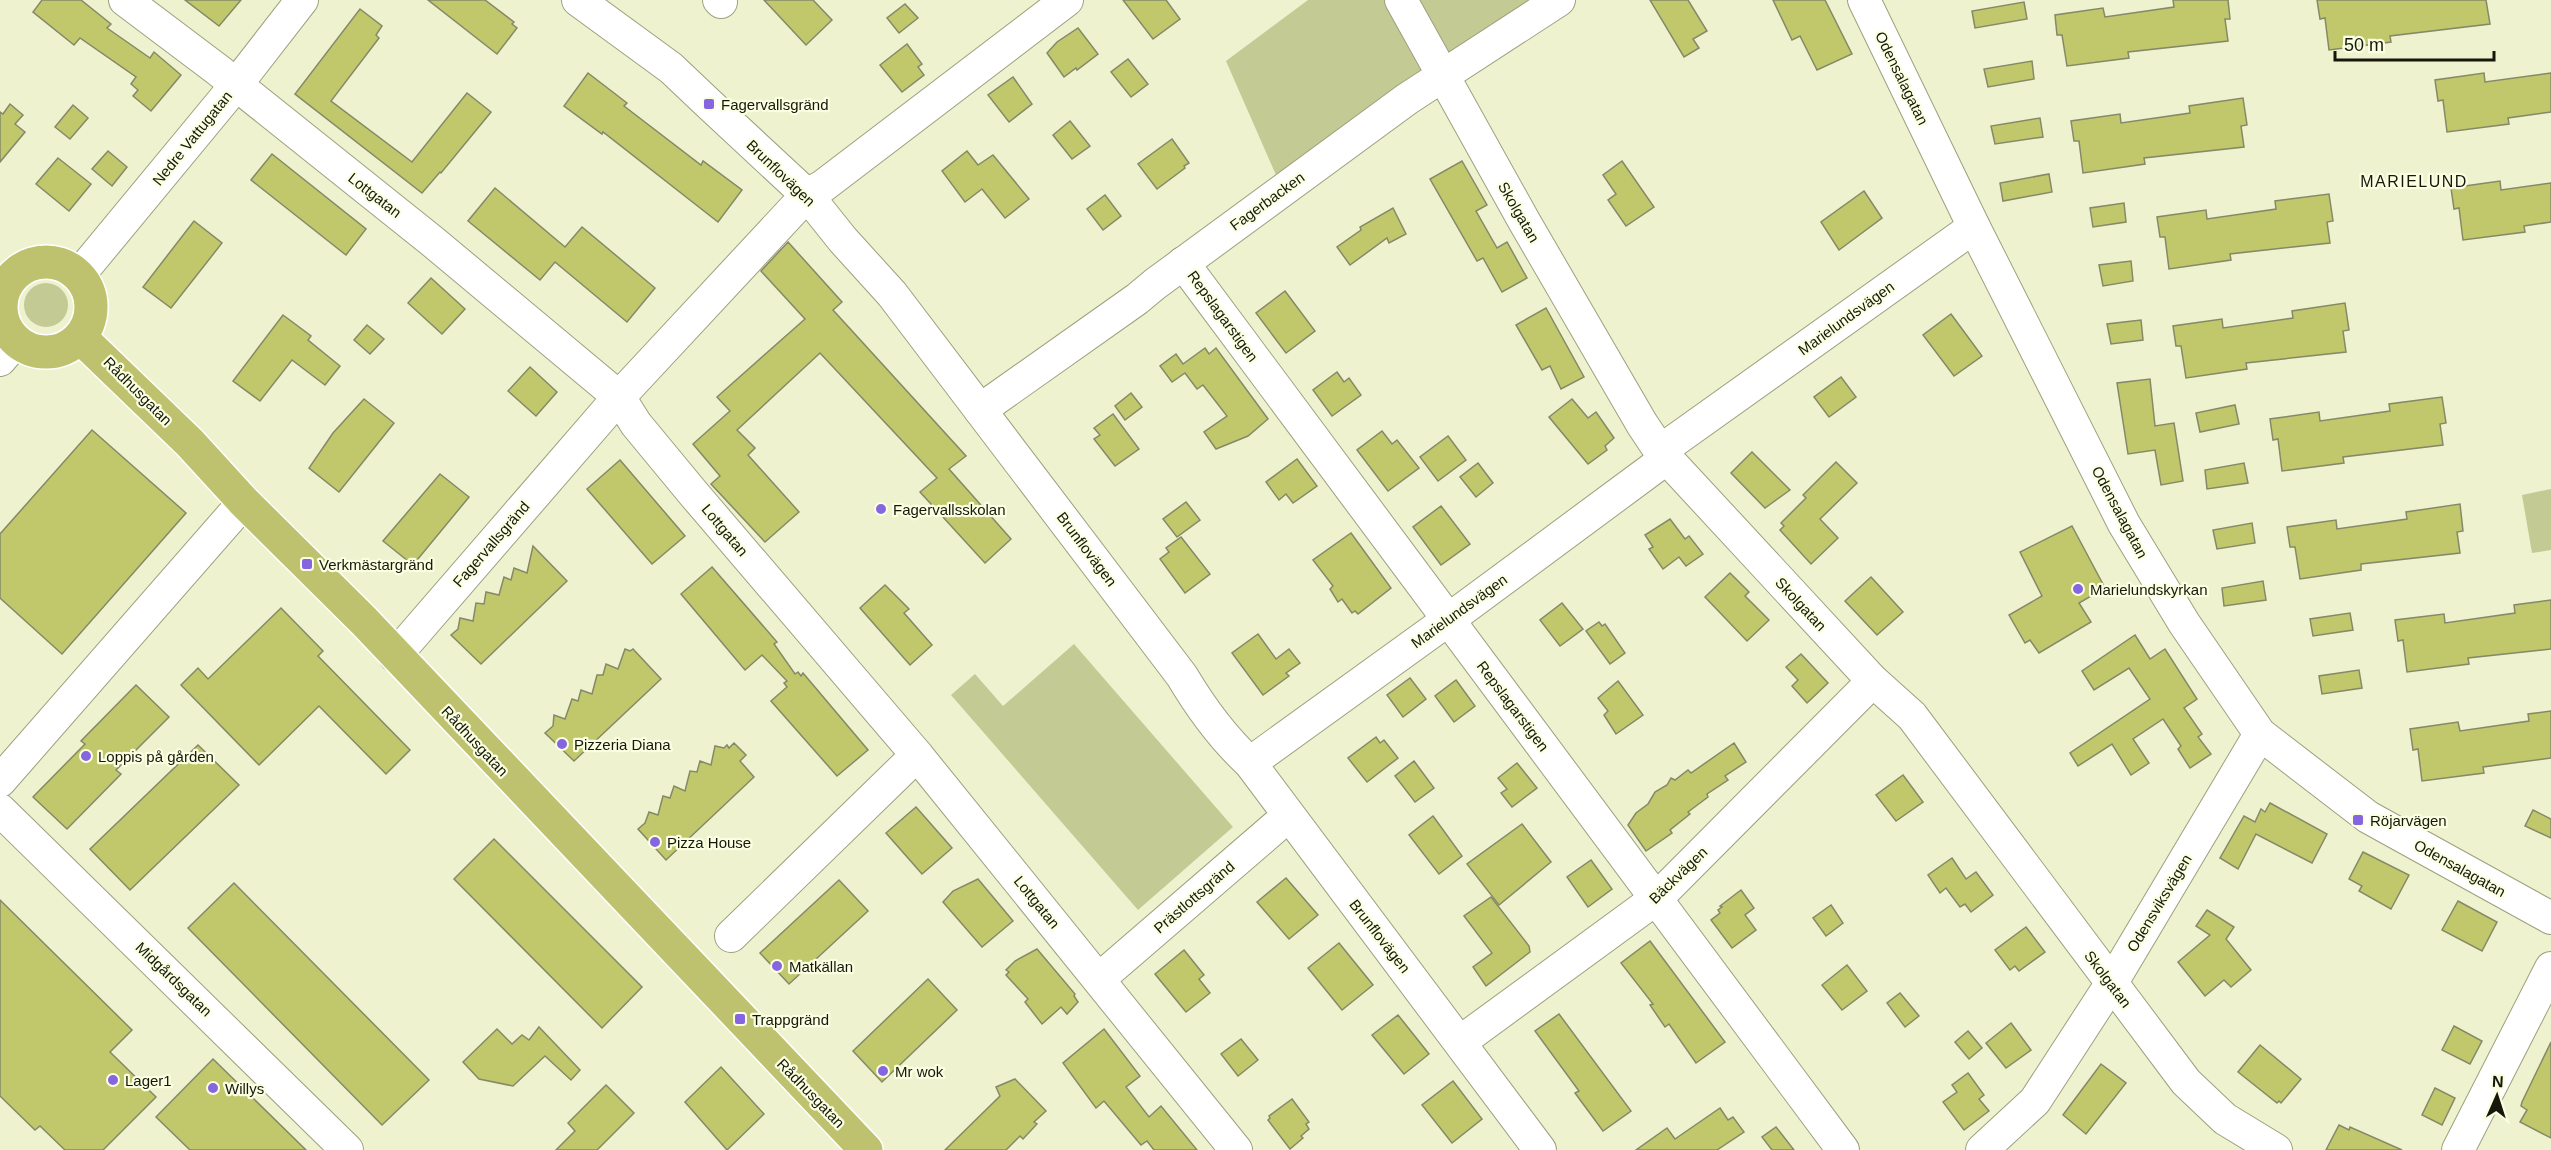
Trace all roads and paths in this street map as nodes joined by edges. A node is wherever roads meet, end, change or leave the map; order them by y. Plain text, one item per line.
1 (125, 0) edge
2 (302, 0) edge
3 (578, 0) edge
4 (1067, 0) edge
5 (1401, 0) edge
6 (1559, 0) edge
7 (1864, 0) edge
8 (1443, 75) junction
9 (236, 85) junction
10 (807, 195) junction
11 (1974, 227) junction
12 (1183, 263) junction
13 (5, 273) edge
14 (79, 275) junction
15 (80, 337) junction
16 (8, 350) edge
17 (619, 397) junction
18 (980, 410) junction
19 (1664, 454) junction
20 (244, 502) junction
21 (1448, 621) junction
22 (395, 656) junction
23 (1874, 681) junction
24 (2260, 734) junction
25 (917, 755) junction
26 (1250, 763) junction
27 (0, 781) edge
28 (0, 810) edge
29 (1288, 816) junction
30 (1657, 898) junction
31 (2551, 918) edge
32 (731, 936) dead end
33 (2551, 968) edge
34 (1099, 979) junction
35 (2111, 984) junction
36 (1460, 1042) junction
37 (1526, 1145) edge
38 (347, 1150) edge
39 (866, 1150) edge
40 (1236, 1150) edge
41 (1843, 1150) edge
42 (1983, 1150) edge
43 (2276, 1150) edge
44 (2458, 1150) edge

1 - 9 street, Lottgatan
2 - 9 street, Nedre Vattugatan
3 - 10 street, Brunflovägen
4 - 10 street, Fagervallsgränd
5 - 8 street, Skolgatan
6 - 8 street, Fagerbacken
7 - 11 street, Odensalagatan
8 - 12 street, Fagerbacken
8 - 19 street, Skolgatan
9 - 14 street, Nedre Vattugatan
9 - 17 street, Lottgatan
10 - 17 street, Fagervallsgränd
10 - 18 street, Brunflovägen
11 - 19 street, Marielundsvägen
11 - 24 street, Odensalagatan
12 - 18 street, Fagerbacken
12 - 21 street, Repslagarstigen
13 - 14 main road
13 - 16 main road
14 - 15 main road
15 - 16 main road
15 - 20 main road, Rådhusgatan
17 - 22 street, Fagervallsgränd
17 - 25 street, Lottgatan
18 - 26 street, Brunflovägen
19 - 21 street, Marielundsvägen
19 - 23 street, Skolgatan
20 - 22 main road, Rådhusgatan
20 - 27 street
21 - 26 street, Marielundsvägen
21 - 30 street, Repslagarstigen
22 - 39 main road, Rådhusgatan
23 - 30 street, Bäckvägen
23 - 35 street, Skolgatan
24 - 31 street, Odensalagatan
24 - 35 street, Odensviksvägen
25 - 32 street
25 - 34 street, Lottgatan
26 - 29 street, Brunflovägen
28 - 38 street, Midgårdsgatan
29 - 34 street, Prästlottsgränd
29 - 36 street, Brunflovägen
30 - 36 street, Bäckvägen
30 - 41 street, Repslagarstigen
33 - 44 street
34 - 40 street, Lottgatan
35 - 42 street, Odensviksvägen
35 - 43 street, Skolgatan
36 - 37 street, Brunflovägen

